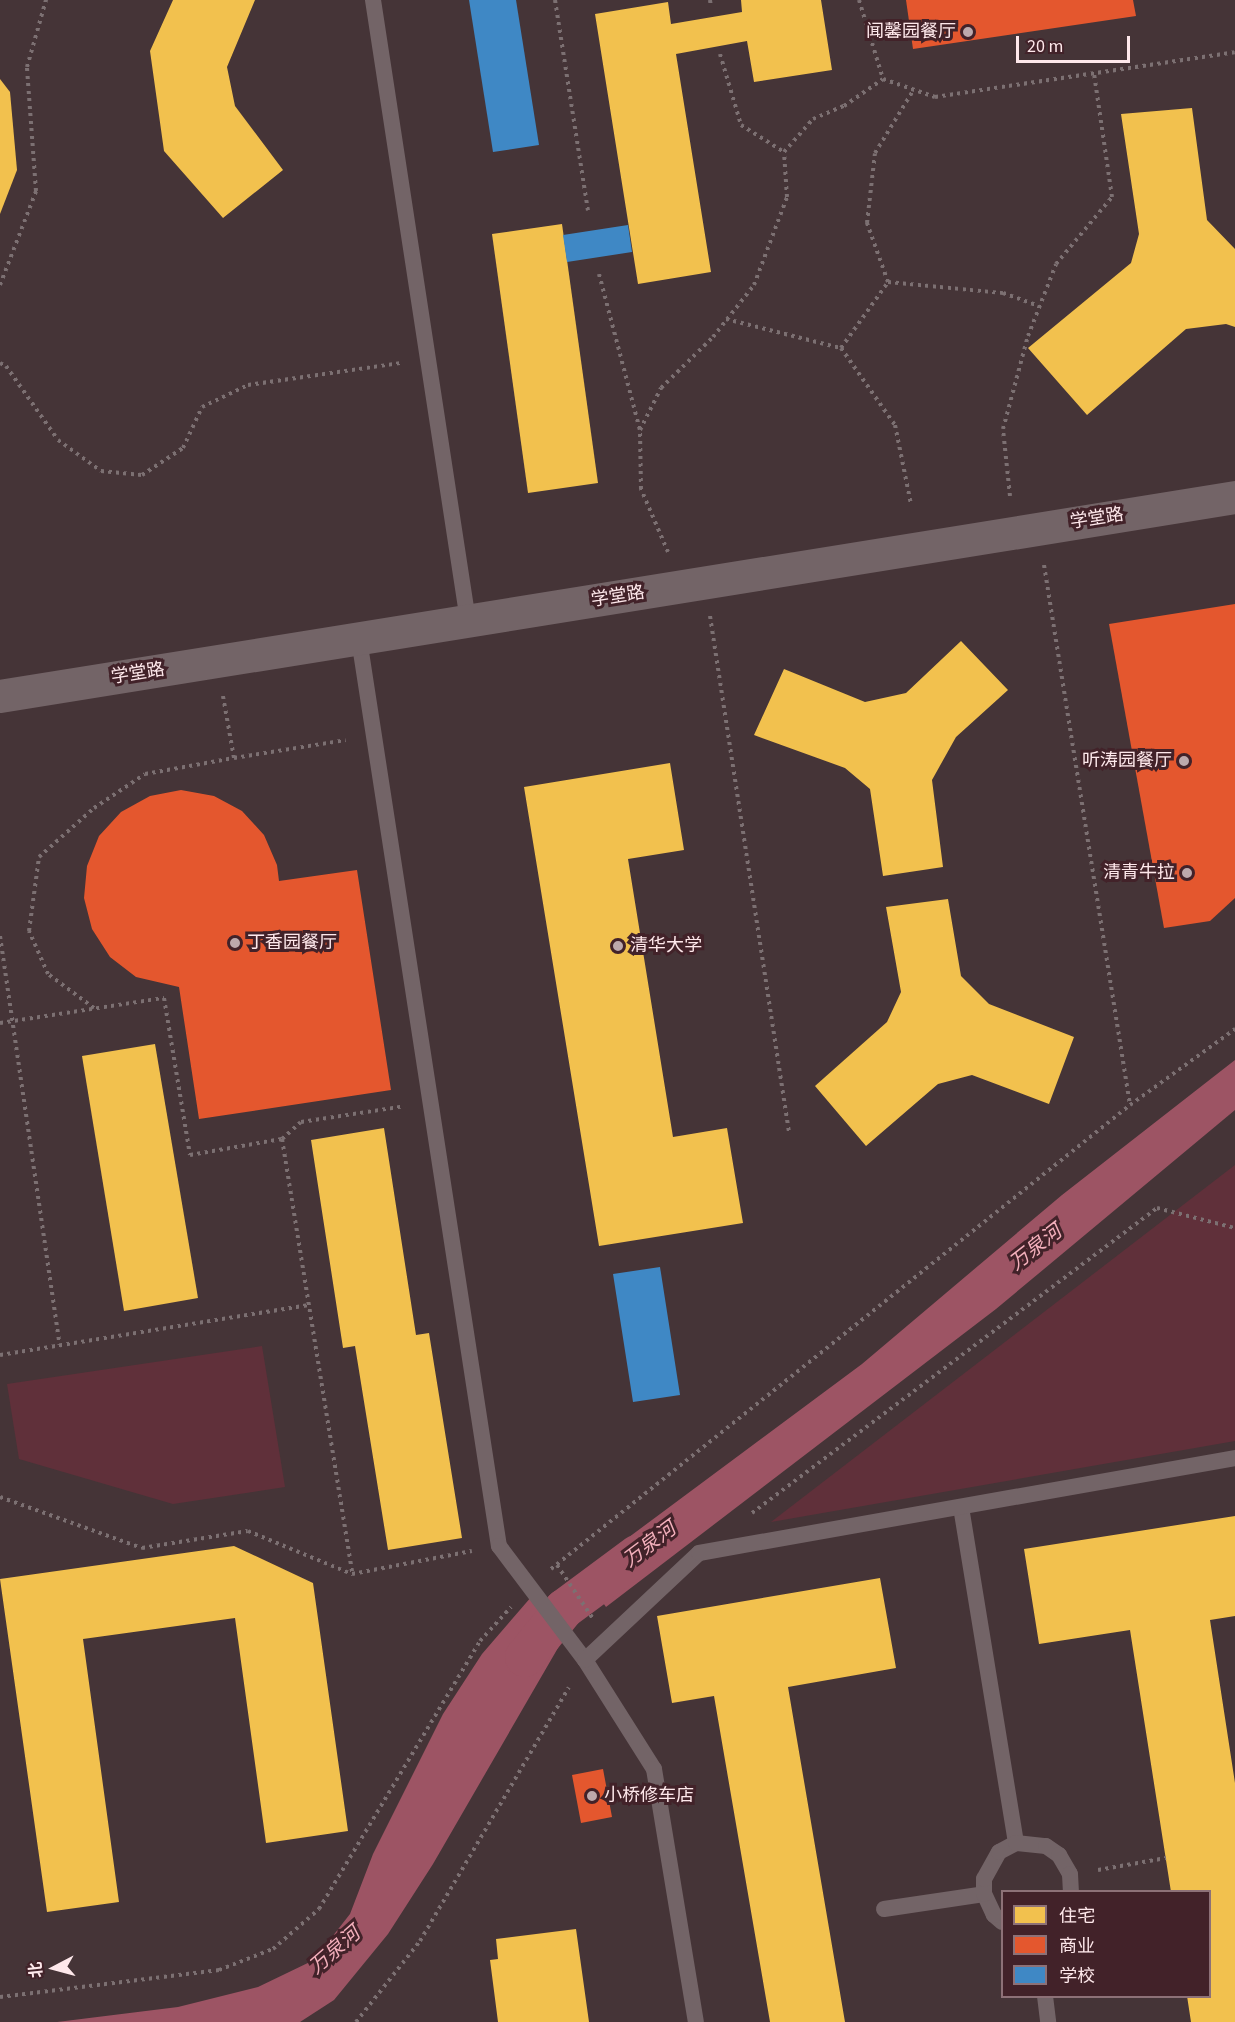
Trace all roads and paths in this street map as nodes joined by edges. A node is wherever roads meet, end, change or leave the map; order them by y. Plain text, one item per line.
1 (46, 0) edge
2 (373, 0) edge
3 (555, 0) edge
4 (710, 0) edge
5 (859, 0) edge
6 (711, 6) dead end
7 (1235, 52) edge
8 (720, 54) dead end
9 (1094, 73) junction
10 (883, 79) junction
11 (914, 89) junction
12 (784, 152) junction
13 (588, 210) dead end
14 (599, 273) dead end
15 (888, 282) junction
16 (0, 285) edge
17 (1039, 306) junction
18 (726, 319) junction
19 (841, 348) junction
20 (428, 359) junction
21 (0, 363) edge
22 (640, 430) junction
23 (1235, 497) edge
24 (912, 504) dead end
25 (1026, 531) junction
26 (694, 585) junction
27 (468, 621) junction
28 (359, 639) junction
29 (217, 662) junction
30 (0, 696) edge
31 (374, 735) junction
32 (234, 758) junction
33 (0, 936) edge
34 (94, 1008) junction
35 (13, 1021) junction
36 (0, 1023) edge
37 (1235, 1029) edge
38 (432, 1102) junction
39 (1130, 1105) junction
40 (789, 1132) dead end
41 (282, 1139) junction
42 (1235, 1228) edge
43 (309, 1305) junction
44 (60, 1345) junction
45 (0, 1355) edge
46 (1235, 1458) edge
47 (0, 1497) edge
48 (961, 1507) junction
49 (747, 1517) dead end
50 (499, 1546) junction
51 (557, 1565) junction
52 (352, 1574) junction
53 (531, 1586) junction
54 (608, 1640) junction
55 (585, 1660) junction
56 (1016, 1843) junction
57 (1166, 1858) dead end
58 (1070, 1874) junction
59 (1071, 1890) edge
60 (984, 1894) junction
61 (884, 1909) dead end
62 (1001, 1921) edge
63 (0, 1997) edge
64 (1045, 1998) edge
65 (356, 2022) edge
66 (696, 2022) edge
67 (1048, 2022) edge

1 - 16 path
2 - 20 lane
3 - 13 path
4 - 6 path
5 - 10 path
7 - 9 path
8 - 12 path
9 - 11 path
9 - 17 path
10 - 11 path
10 - 12 path
11 - 15 path
12 - 18 path
14 - 22 path
15 - 17 path
15 - 19 path
17 - 25 path
18 - 19 path
18 - 22 path
19 - 24 path
20 - 21 path
20 - 27 lane
22 - 26 path
23 - 25 street, 学堂路
25 - 26 street, 学堂路
25 - 39 path
26 - 27 street, 学堂路
26 - 40 path
27 - 28 street, 学堂路
28 - 29 street, 学堂路
28 - 31 lane
29 - 30 street, 学堂路
29 - 32 path
31 - 32 path
31 - 38 lane
32 - 34 path
33 - 35 path
34 - 35 path
34 - 41 path
35 - 36 path
35 - 44 path
37 - 39 path
38 - 41 path
38 - 50 lane
39 - 51 path
41 - 43 path
42 - 49 path
43 - 44 path
43 - 52 path
44 - 45 path
46 - 48 lane
47 - 52 path
48 - 54 lane
48 - 56 lane
50 - 52 path
50 - 53 lane
51 - 53 path
51 - 54 path
53 - 55 lane
53 - 63 path
54 - 55 lane
55 - 65 path
55 - 66 lane
56 - 58 lane
56 - 60 lane
57 - 58 path
58 - 59 lane
60 - 61 lane
60 - 62 lane
64 - 67 lane

